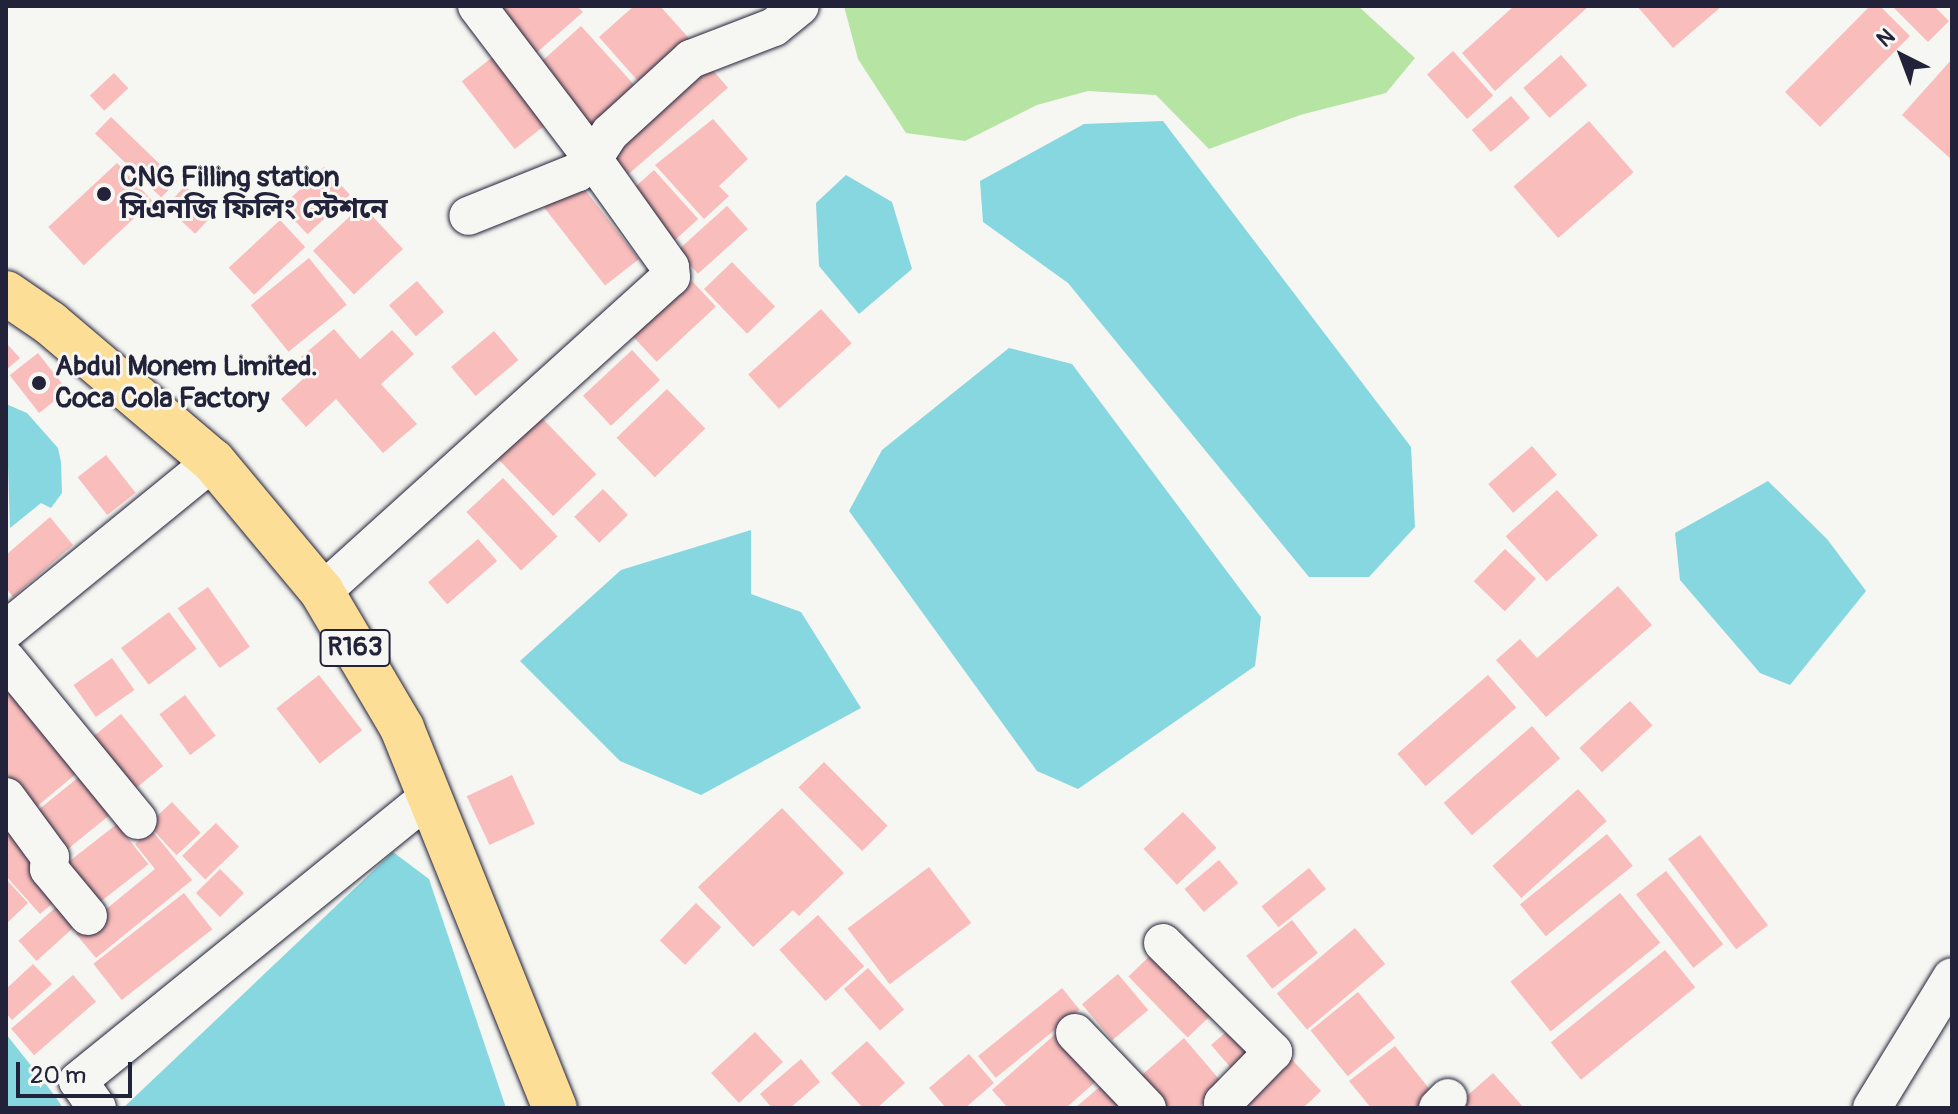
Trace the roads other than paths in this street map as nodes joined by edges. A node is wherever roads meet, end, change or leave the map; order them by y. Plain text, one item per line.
1 (477, 6) edge
2 (800, 6) edge
3 (593, 159) junction
4 (468, 216) dead end
5 (6, 293) edge
6 (213, 461) junction
7 (322, 592) junction
8 (6, 630) edge
9 (6, 659) edge
10 (6, 797) edge
11 (429, 797) junction
12 (138, 820) dead end
13 (88, 916) dead end
14 (1163, 943) dead end
15 (1952, 977) edge
16 (1075, 1033) dead end
17 (1222, 1106) edge
18 (97, 1108) edge
19 (555, 1108) edge
20 (1147, 1108) edge
21 (1872, 1108) edge

1 - 3 street
2 - 3 street
3 - 4 street
3 - 7 street
5 - 6 main road, R163
6 - 7 main road, R163
6 - 8 street
7 - 11 main road, R163
9 - 12 street
10 - 13 street
11 - 18 street
11 - 19 main road, R163
14 - 17 street
15 - 21 street
16 - 20 street

